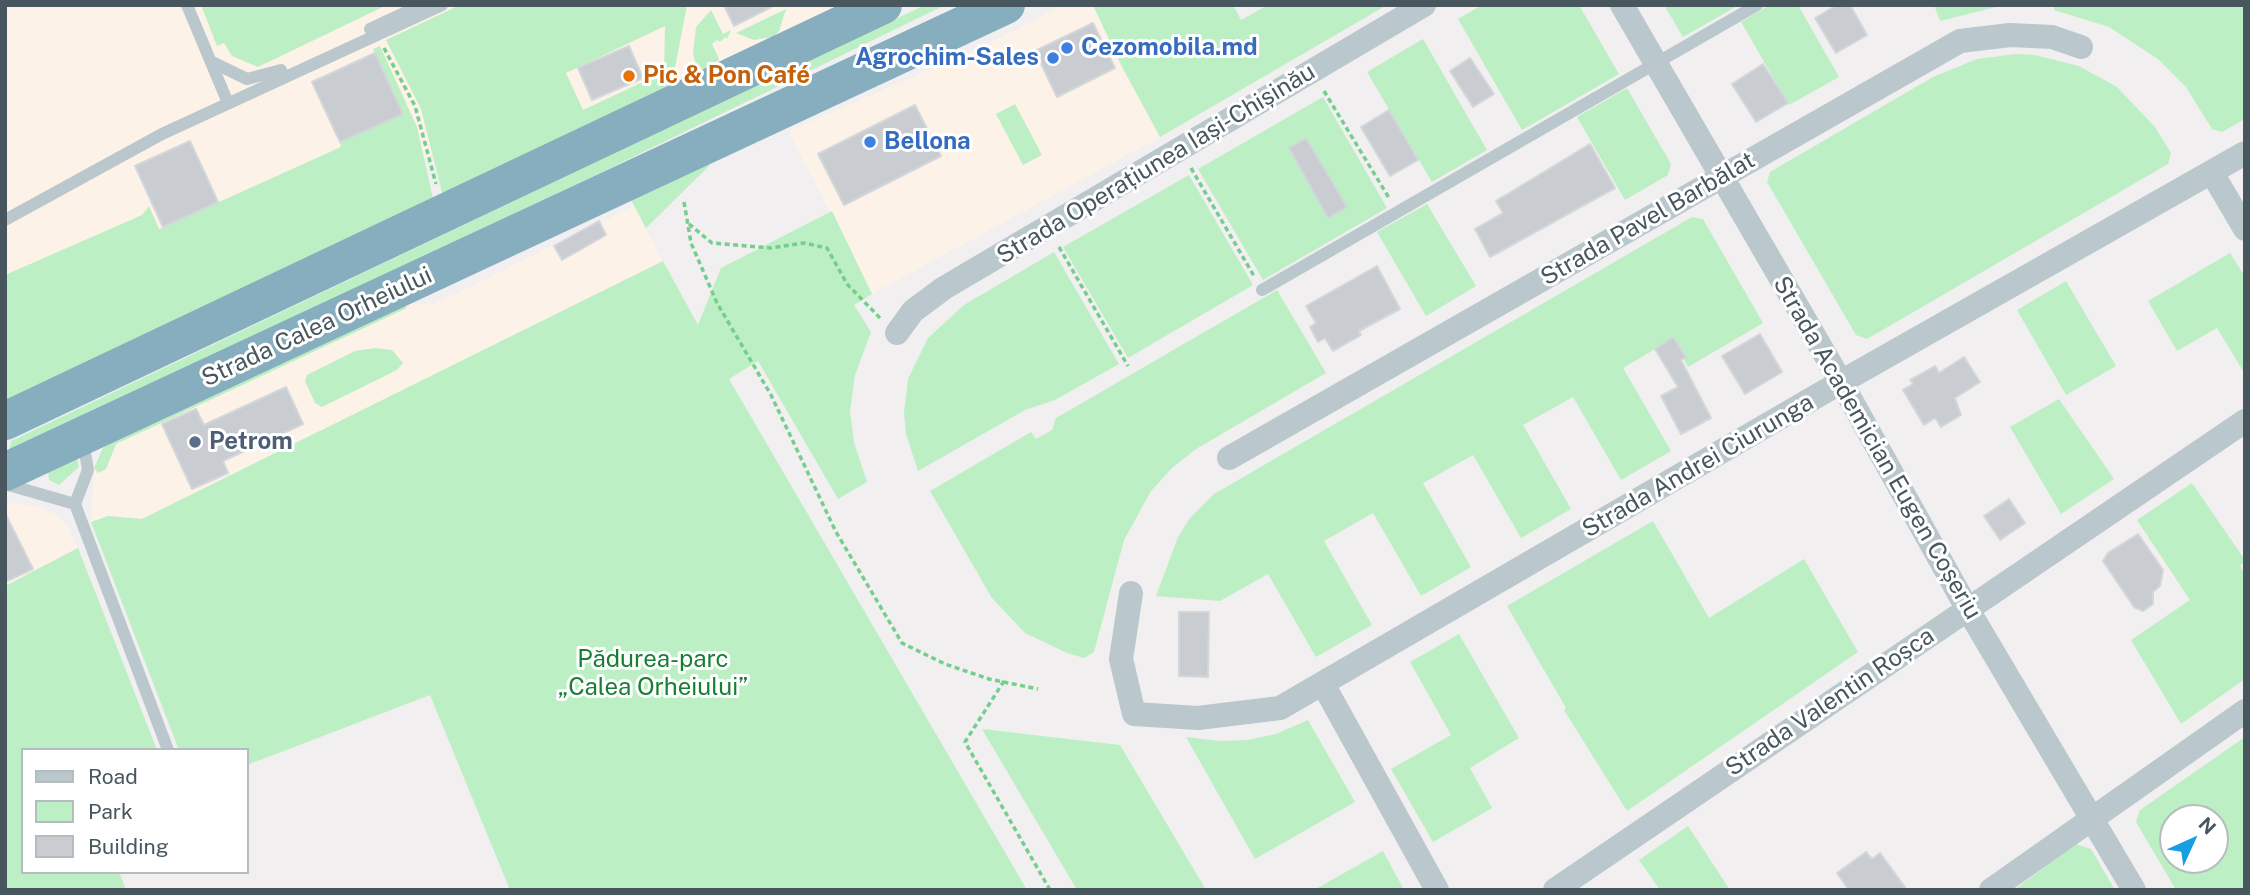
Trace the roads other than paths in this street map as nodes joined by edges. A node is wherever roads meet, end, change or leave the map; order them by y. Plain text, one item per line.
1 (187, 5) edge
2 (421, 5) edge
3 (442, 5) edge
4 (883, 5) edge
5 (1006, 5) edge
6 (1424, 5) edge
7 (1622, 5) edge
8 (1757, 5) edge
9 (968, 15) edge
10 (2081, 47) dead end
11 (212, 62) junction
12 (1653, 64) junction
13 (235, 75) junction
14 (219, 80) junction
15 (228, 103) junction
16 (2245, 153) edge
17 (2212, 173) junction
18 (1720, 177) junction
19 (5, 220) edge
20 (2245, 229) edge
21 (1262, 290) road end
22 (897, 333) road end
23 (1841, 382) junction
24 (5, 421) edge
25 (2245, 421) edge
26 (82, 435) junction
27 (1229, 458) dead end
28 (5, 472) edge
29 (5, 484) edge
30 (75, 504) junction
31 (1131, 593) dead end
32 (1967, 608) junction
33 (1323, 684) junction
34 (2245, 711) edge
35 (167, 748) edge
36 (2095, 820) junction
37 (1437, 890) edge
38 (1555, 890) edge
39 (1991, 890) edge
40 (2134, 890) edge

1 - 11 lane
2 - 13 lane
3 - 15 lane
4 - 24 highway, Strada Calea Orheiului
5 - 9 highway, Strada Calea Orheiului
6 - 22 street, Strada Operațiunea Iași-Chișinău
7 - 12 street, Strada Academician Eugen Coșeriu
8 - 12 lane
9 - 26 highway, Strada Calea Orheiului
10 - 18 street, Strada Pavel Barbălat
11 - 13 lane
11 - 14 lane
12 - 18 street, Strada Academician Eugen Coșeriu
12 - 21 lane
13 - 14 lane
14 - 15 lane
15 - 19 lane
16 - 17 street, Strada Andrei Ciurunga
17 - 20 street
17 - 23 street, Strada Andrei Ciurunga
18 - 23 street, Strada Academician Eugen Coșeriu
18 - 27 street, Strada Pavel Barbălat
23 - 32 street, Strada Academician Eugen Coșeriu
23 - 33 street, Strada Andrei Ciurunga
25 - 32 street, Strada Valentin Roșca
26 - 28 highway, Strada Calea Orheiului
26 - 30 lane
29 - 30 lane
30 - 35 lane
31 - 33 street, Strada Andrei Ciurunga
32 - 36 street, Strada Academician Eugen Coșeriu
32 - 38 street, Strada Valentin Roșca
33 - 37 street
34 - 36 street
36 - 39 street
36 - 40 street, Strada Academician Eugen Coșeriu

